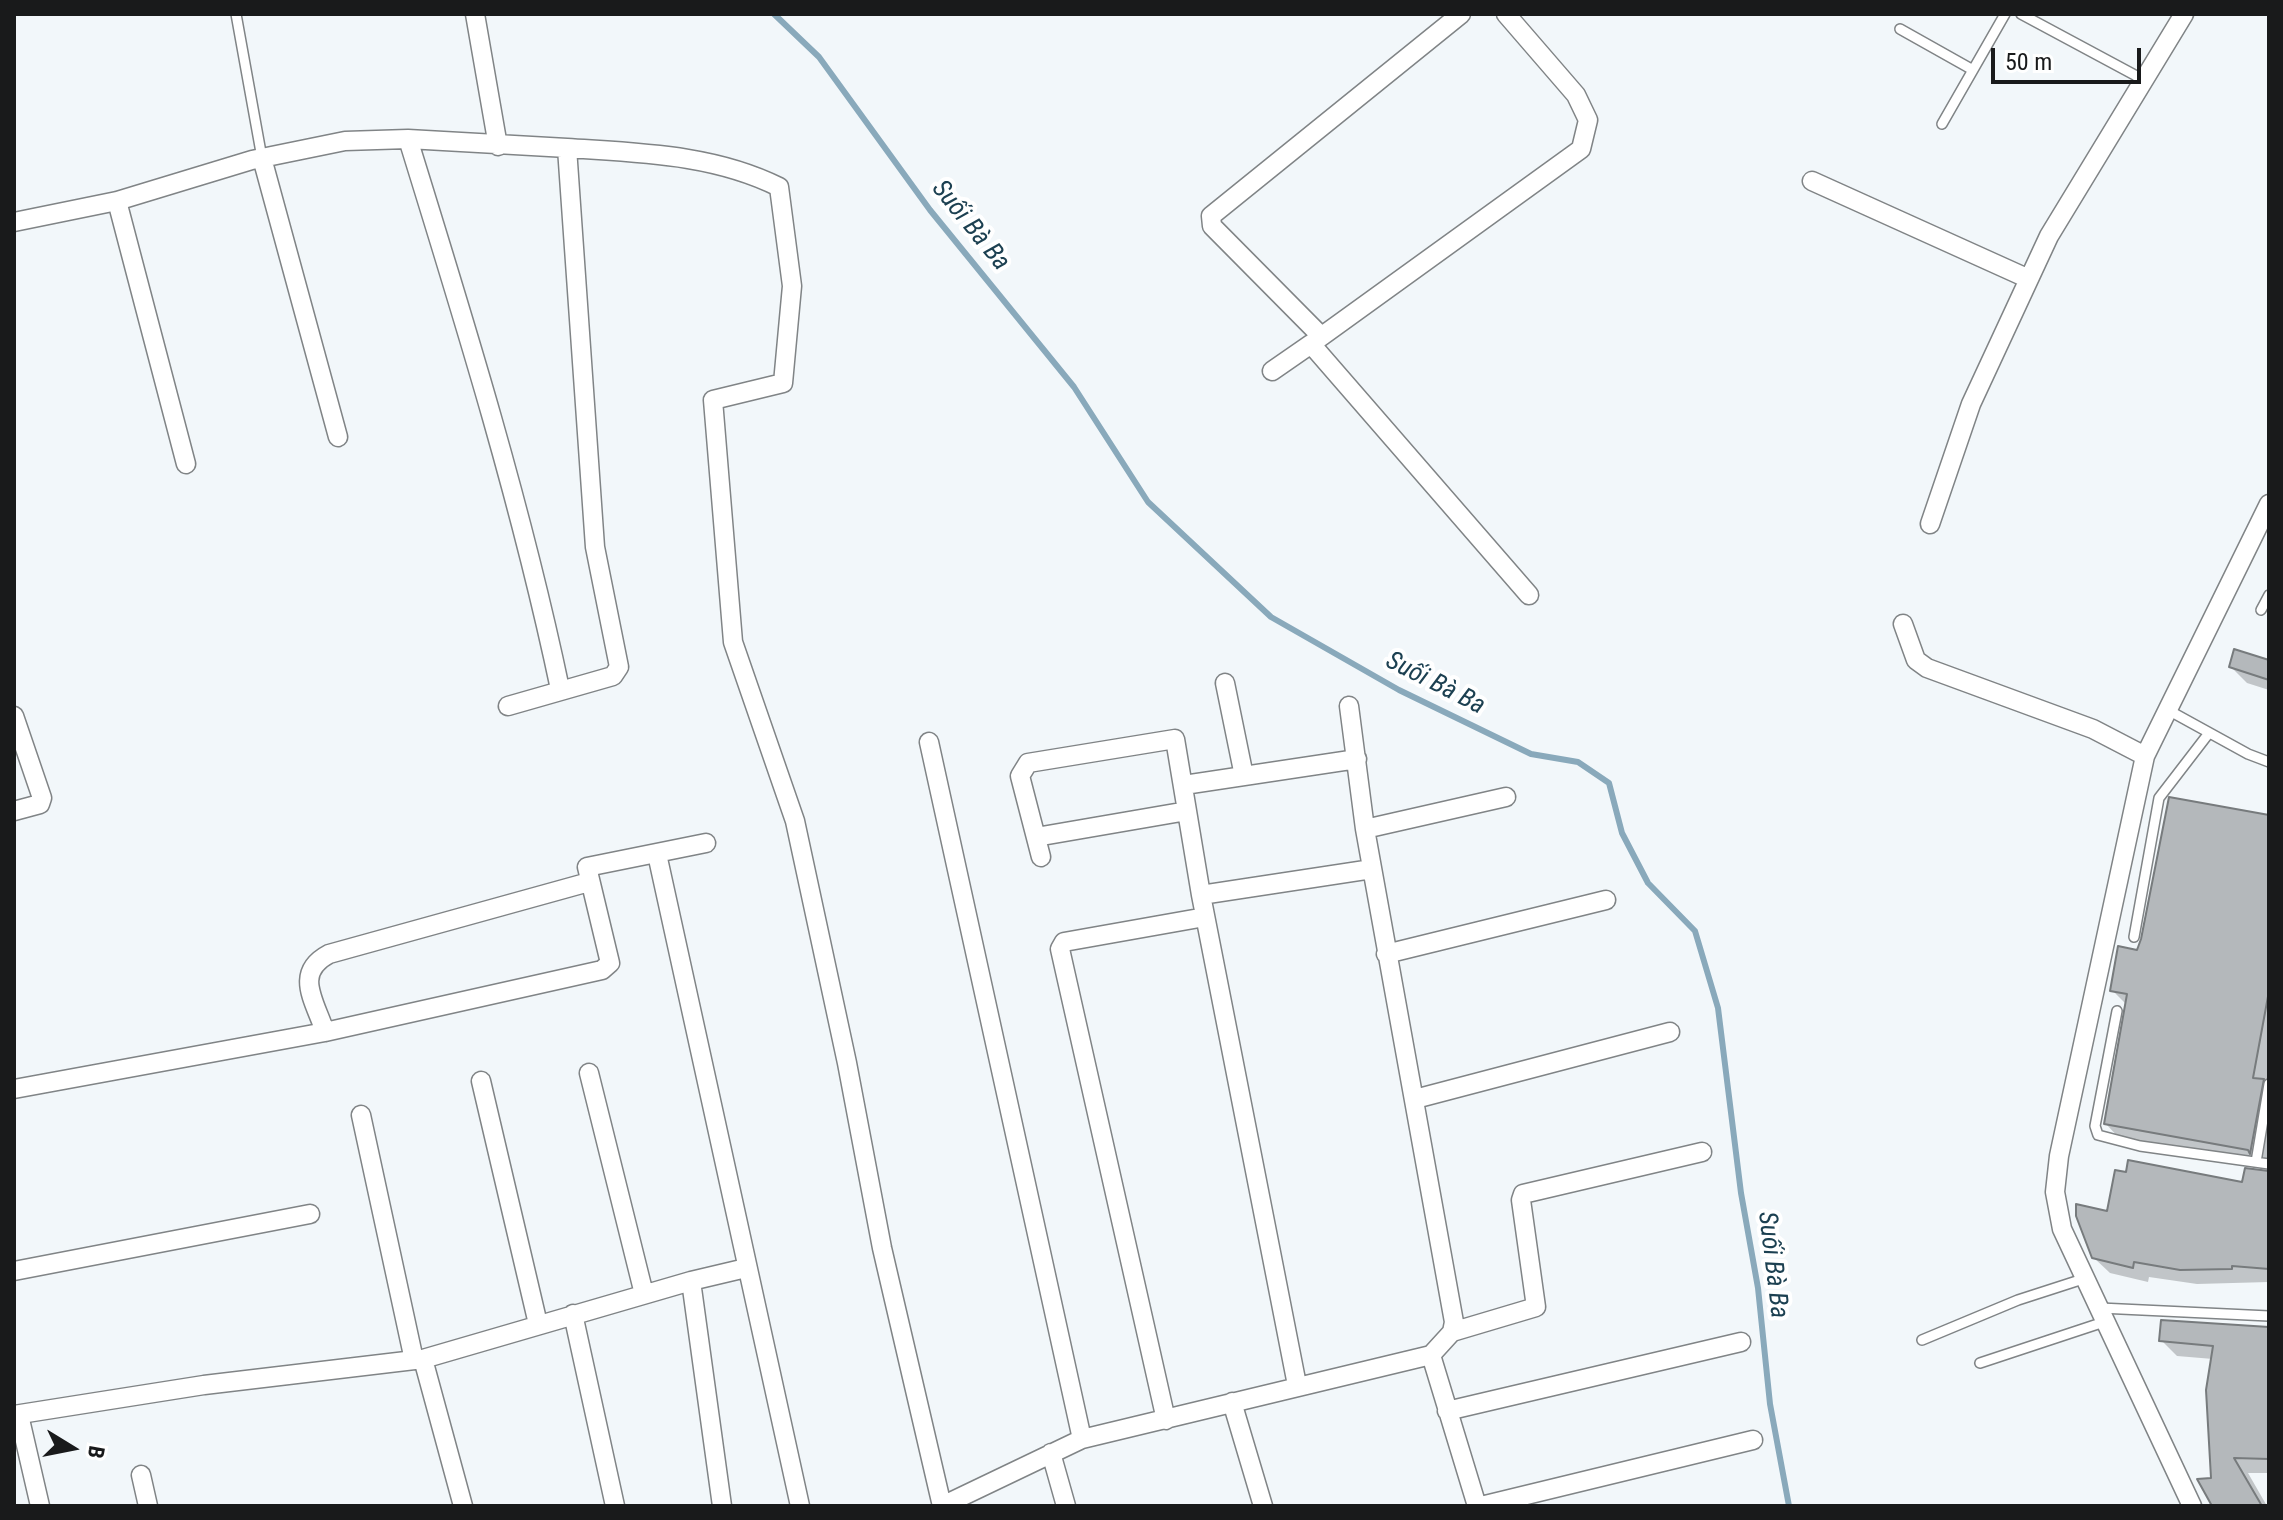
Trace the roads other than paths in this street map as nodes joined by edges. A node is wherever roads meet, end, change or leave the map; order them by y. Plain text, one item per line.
1 (236, 14) edge
2 (475, 14) edge
3 (1461, 14) edge
4 (1506, 14) edge
5 (2005, 14) edge
6 (2021, 14) edge
7 (2184, 14) edge
8 (1900, 29) dead end
9 (1973, 70) junction
10 (2144, 80) junction
11 (1942, 124) dead end
12 (408, 139) junction
13 (498, 146) junction
14 (567, 148) junction
15 (262, 158) junction
16 (1812, 181) dead end
17 (117, 201) junction
18 (14, 222) edge
19 (2029, 279) junction
20 (1316, 340) junction
21 (1272, 371) dead end
22 (338, 437) dead end
23 (186, 464) dead end
24 (2269, 504) edge
25 (1930, 524) dead end
26 (1529, 595) dead end
27 (2269, 595) edge
28 (2261, 610) dead end
29 (1903, 624) dead end
30 (1225, 683) dead end
31 (560, 689) junction
32 (508, 706) dead end
33 (1349, 706) dead end
34 (2168, 710) junction
35 (14, 716) edge
36 (2209, 733) junction
37 (929, 742) dead end
38 (20, 747) edge
39 (2145, 756) junction
40 (1357, 759) junction
41 (2269, 762) edge
42 (1244, 776) junction
43 (1184, 785) junction
44 (1506, 797) dead end
45 (14, 811) edge
46 (1187, 811) junction
47 (1365, 829) junction
48 (1036, 837) junction
49 (706, 843) dead end
50 (657, 854) junction
51 (1041, 857) dead end
52 (1372, 869) junction
53 (589, 882) junction
54 (1201, 895) junction
55 (1606, 900) dead end
56 (1205, 917) junction
57 (2134, 937) dead end
58 (1386, 954) junction
59 (2117, 1011) dead end
60 (325, 1032) junction
61 (1670, 1032) dead end
62 (589, 1073) dead end
63 (481, 1081) dead end
64 (2269, 1084) edge
65 (14, 1089) edge
66 (1415, 1099) junction
67 (361, 1115) dead end
68 (1702, 1152) dead end
69 (2256, 1162) junction
70 (2269, 1164) edge
71 (310, 1214) dead end
72 (746, 1268) junction
73 (14, 1271) edge
74 (2083, 1279) junction
75 (691, 1281) junction
76 (644, 1294) junction
77 (573, 1314) junction
78 (2104, 1315) junction
79 (2269, 1316) edge
80 (538, 1324) junction
81 (1452, 1332) junction
82 (1922, 1340) dead end
83 (1741, 1342) dead end
84 (1431, 1355) junction
85 (419, 1359) junction
86 (1980, 1363) dead end
87 (1297, 1385) junction
88 (1232, 1402) junction
89 (1447, 1411) junction
90 (16, 1415) edge
91 (1166, 1420) junction
92 (1082, 1439) junction
93 (1753, 1440) dead end
94 (1051, 1453) junction
95 (141, 1475) dead end
96 (40, 1506) edge
97 (148, 1506) edge
98 (463, 1506) edge
99 (615, 1506) edge
100 (722, 1506) edge
101 (800, 1506) edge
102 (942, 1506) edge
103 (1066, 1506) edge
104 (1263, 1506) edge
105 (1479, 1506) edge
106 (2192, 1506) edge

1 - 15 lane
2 - 13 street
3 - 20 street
4 - 20 street
5 - 9 lane
6 - 10 lane
7 - 10 street
8 - 9 lane
9 - 11 lane
10 - 19 street
12 - 13 street
12 - 15 street
12 - 31 street
13 - 14 street
14 - 31 street
14 - 102 street
15 - 17 street
15 - 22 street
16 - 19 street
17 - 18 street
17 - 23 street
19 - 25 street
20 - 21 street
20 - 26 street
24 - 34 street
27 - 28 lane
29 - 39 street
30 - 42 street
31 - 32 street
33 - 40 street
34 - 36 lane
34 - 39 street
35 - 38 street
36 - 41 lane
36 - 57 lane
37 - 92 street
38 - 45 street
39 - 74 street
40 - 42 street
40 - 47 street
42 - 43 street
43 - 46 street
43 - 48 street
44 - 47 street
46 - 48 street
46 - 54 street
47 - 52 street
48 - 51 street
49 - 50 street
50 - 53 street
50 - 72 street
52 - 54 street
52 - 58 street
53 - 60 street
53 - 60 street
54 - 56 street
55 - 58 street
56 - 87 street
56 - 91 street
58 - 66 street
59 - 69 lane
60 - 65 street
61 - 66 street
62 - 76 street
63 - 80 street
64 - 69 lane
66 - 81 street
67 - 85 street
68 - 81 street
69 - 70 lane
71 - 73 street
72 - 75 street
72 - 101 street
74 - 78 street
74 - 82 lane
75 - 76 street
75 - 100 street
76 - 77 street
77 - 80 street
77 - 99 street
78 - 79 lane
78 - 86 lane
78 - 106 street
80 - 85 street
81 - 84 street
83 - 89 street
84 - 87 street
84 - 89 street
85 - 90 street
85 - 98 street
87 - 88 street
88 - 91 street
88 - 104 street
89 - 105 street
90 - 96 street
91 - 92 street
92 - 94 street
93 - 105 street
94 - 102 street
94 - 103 street
95 - 97 street

